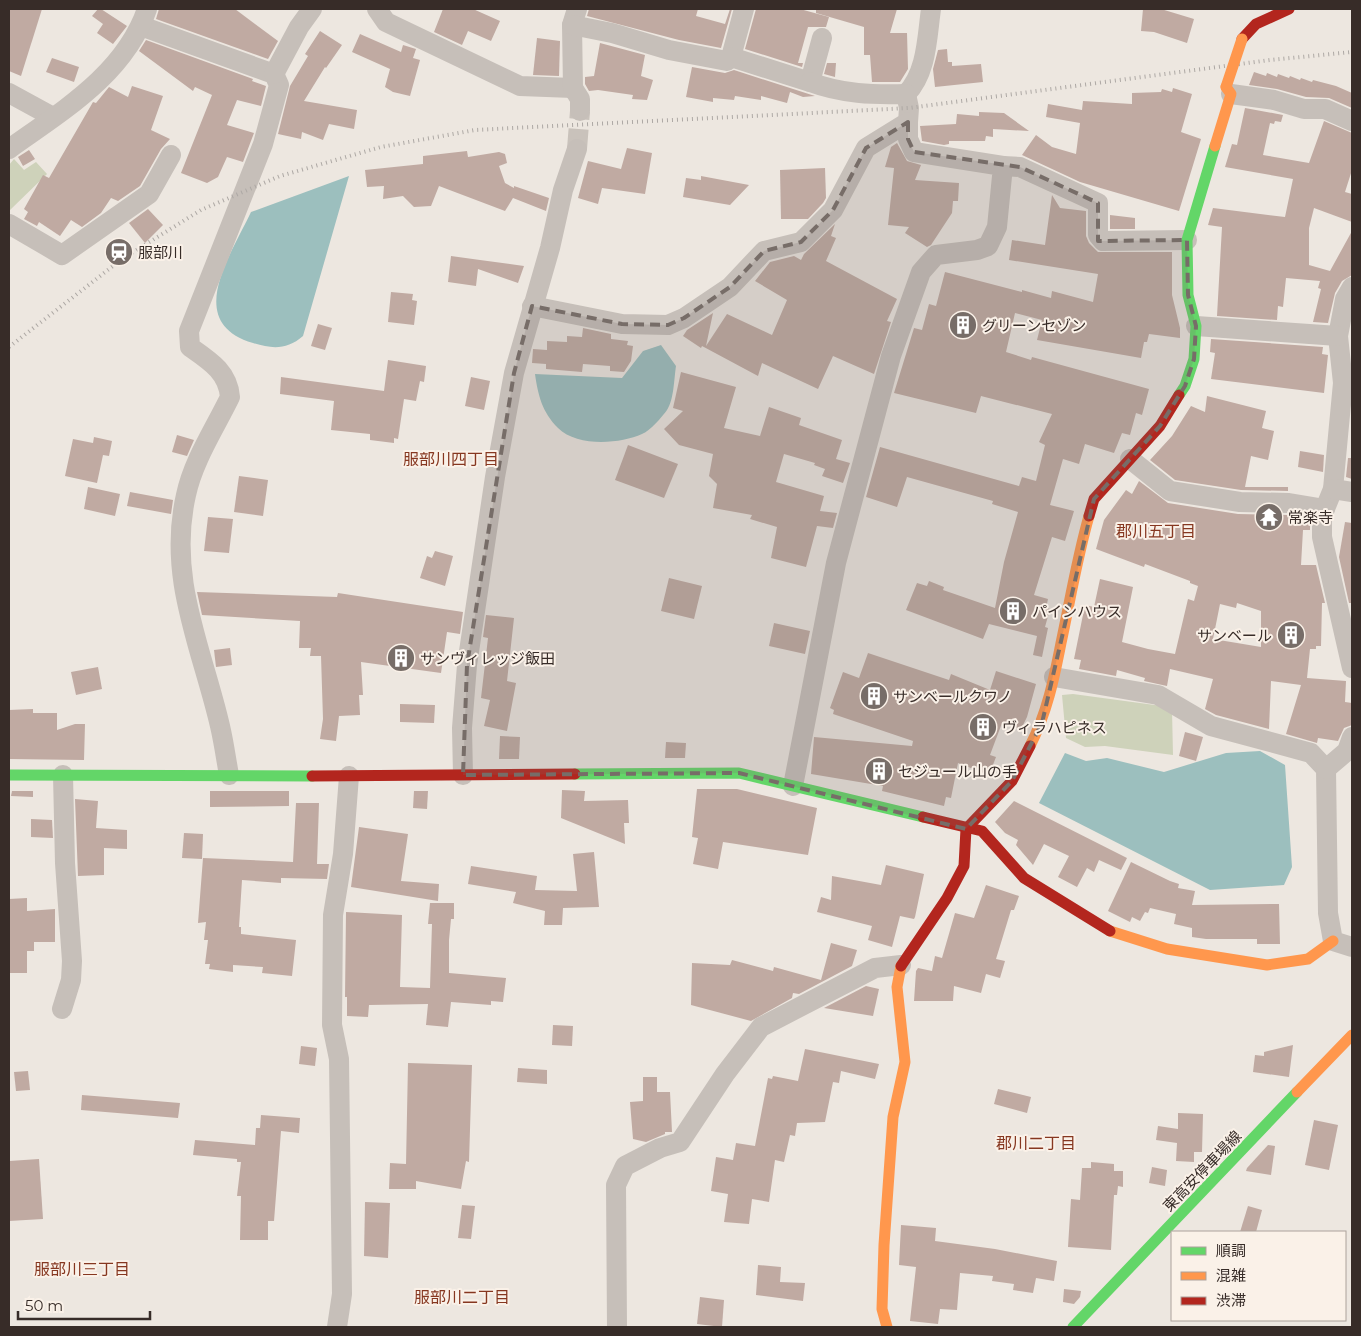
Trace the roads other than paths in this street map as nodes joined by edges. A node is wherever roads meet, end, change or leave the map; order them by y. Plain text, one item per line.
1 (312, 9) edge
2 (377, 9) edge
3 (744, 9) edge
4 (931, 9) edge
5 (1289, 9) edge
6 (574, 17) edge
7 (144, 18) edge
8 (822, 38) dead end
9 (731, 57) junction
10 (274, 74) junction
11 (810, 82) junction
12 (573, 88) junction
13 (1229, 91) junction
14 (9, 93) edge
15 (906, 94) junction
16 (580, 111) tunnel mouth
17 (53, 117) junction
18 (1352, 121) edge
19 (908, 122) junction
20 (9, 149) edge
21 (577, 149) tunnel mouth
22 (171, 155) dead end
23 (1003, 166) junction
24 (9, 224) edge
25 (1187, 240) junction
26 (1352, 287) edge
27 (532, 306) junction
28 (1196, 326) junction
29 (1338, 336) junction
30 (1130, 459) junction
31 (1343, 490) edge
32 (1325, 509) junction
33 (1352, 668) edge
34 (1054, 677) junction
35 (1352, 737) edge
36 (1326, 769) junction
37 (9, 775) edge
38 (63, 775) junction
39 (229, 775) junction
40 (463, 775) junction
41 (348, 776) junction
42 (792, 786) junction
43 (966, 829) junction
44 (1333, 942) junction
45 (1352, 947) edge
46 (901, 965) junction
47 (62, 1008) dead end
48 (1352, 1035) edge
49 (337, 1327) edge
50 (617, 1327) edge
51 (887, 1327) edge
52 (1073, 1327) edge

1 - 10 street
2 - 12 street
3 - 9 street
4 - 15 street
5 - 13 street, bridge
6 - 9 street
6 - 12 street
7 - 10 street
7 - 17 street
8 - 11 street
9 - 11 street
10 - 39 street
11 - 15 street
12 - 16 street
13 - 18 street
13 - 25 street
14 - 17 street
15 - 19 street
17 - 20 street
19 - 23 street
19 - 27 street
21 - 27 street
22 - 24 street
23 - 25 street
23 - 42 street
25 - 28 street
26 - 29 street
27 - 40 street
28 - 29 street
28 - 30 street
29 - 31 street
30 - 32 street
30 - 34 street
31 - 32 street
32 - 33 street
34 - 36 street
34 - 43 street
35 - 36 street
36 - 44 street
37 - 38 street
38 - 39 street
38 - 47 street
39 - 41 street
40 - 41 street
40 - 42 street
41 - 49 street
42 - 43 street
43 - 44 street
43 - 46 street
44 - 45 street
46 - 50 street
46 - 51 street
48 - 52 street, 東高安停車場線

